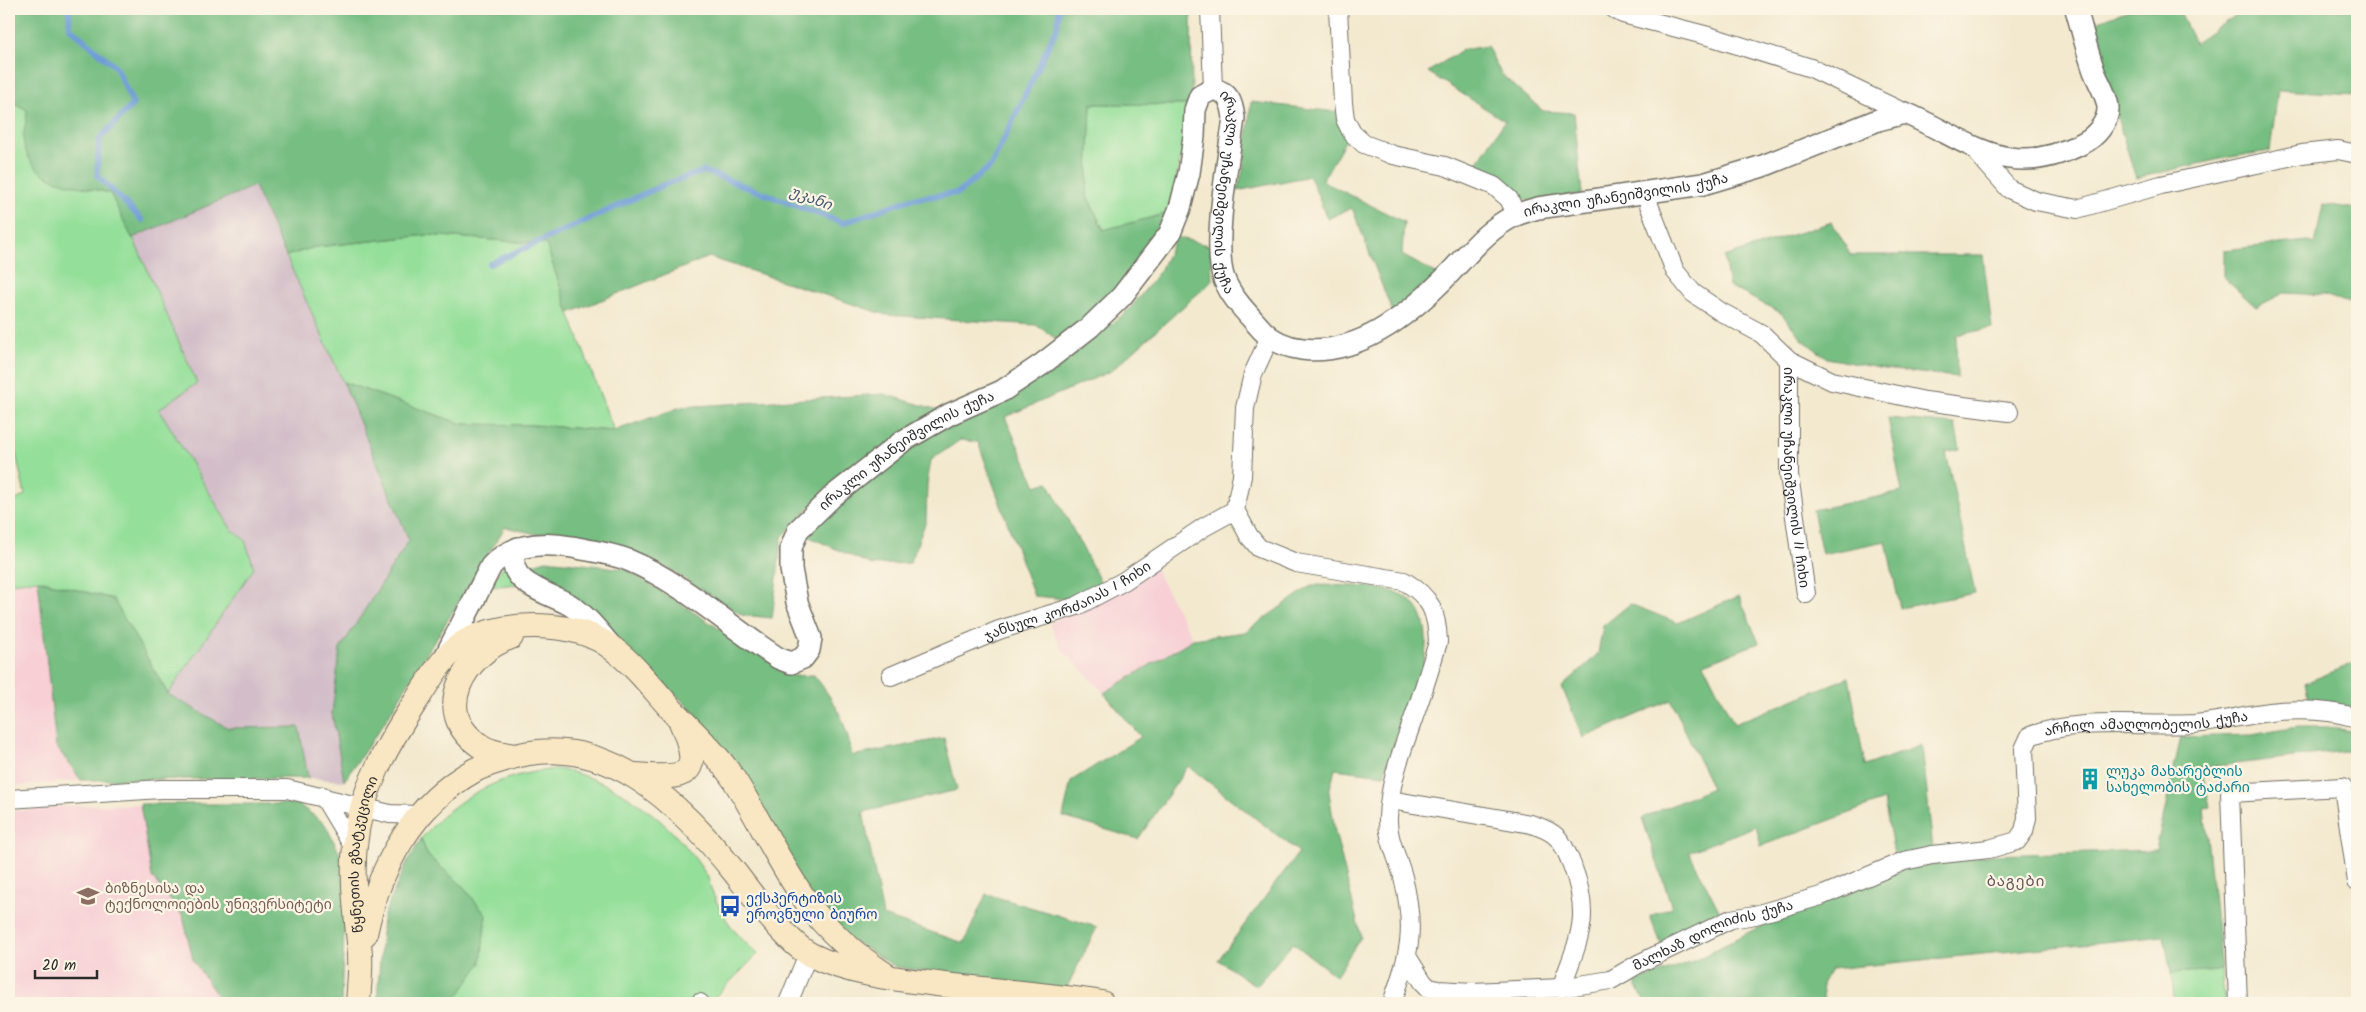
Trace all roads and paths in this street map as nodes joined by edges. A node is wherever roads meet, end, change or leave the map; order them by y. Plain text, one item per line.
1 (1210, 9) edge
2 (1338, 9) edge
3 (1614, 9) edge
4 (2076, 9) edge
5 (1213, 89) junction
6 (1905, 113) junction
7 (1972, 147) junction
8 (2357, 154) edge
9 (1648, 193) junction
10 (1516, 214) junction
11 (1269, 338) junction
12 (1789, 360) junction
13 (2009, 412) dead end
14 (1235, 510) junction
15 (518, 548) junction
16 (1806, 594) dead end
17 (541, 626) junction
18 (611, 646) junction
19 (446, 656) junction
20 (892, 676) dead end
21 (678, 716) junction
22 (2357, 718) edge
23 (515, 756) junction
24 (635, 775) junction
25 (323, 796) junction
26 (9, 799) edge
27 (1390, 800) junction
28 (362, 806) junction
29 (418, 815) junction
30 (2024, 831) joint
31 (354, 848) junction
32 (2357, 882) edge
33 (808, 954) junction
34 (360, 957) junction
35 (1408, 958) junction
36 (889, 977) junction
37 (1561, 988) junction
38 (358, 1003) edge
39 (788, 1003) edge
40 (1102, 1003) edge
41 (1392, 1003) edge
42 (2238, 1003) edge

1 - 5 street
2 - 10 street
3 - 6 street
4 - 7 street
5 - 11 street, ირაკლი უჩანეიშვილის ქუჩა
5 - 15 street, ირაკლი უჩანეიშვილის ქუჩა
6 - 7 street
6 - 9 street, ირაკლი უჩანეიშვილის ქუჩა
7 - 8 street
9 - 10 street, ირაკლი უჩანეიშვილის ქუჩა
9 - 12 street, ირაკლი უჩანეიშვილის II ჩიხი
10 - 11 street, ირაკლი უჩანეიშვილის ქუჩა
11 - 14 street
12 - 13 street, ირაკლი უჩანეიშვილის II ჩიხი
12 - 16 street, ირაკლი უჩანეიშვილის II ჩიხი
14 - 20 street, ჯანსულ კორძაიას I ჩიხი
14 - 27 street
15 - 18 street
15 - 19 street, ირაკლი უჩანეიშვილის ქუჩა
17 - 18 main road, წყნეთის გზატკეცილი
17 - 19 main road, წყნეთის გზატკეცილი
17 - 23 main road
18 - 21 main road, წყნეთის გზატკეცილი
19 - 28 main road, წყნეთის გზატკეცილი
21 - 24 main road
21 - 36 main road, წყნეთის გზატკეცილი
22 - 30 street, არჩილ ამაღლობელის ქუჩა
23 - 24 main road, წყნეთის გზატკეცილი
23 - 29 main road, წყნეთის გზატკეცილი
24 - 33 main road, წყნეთის გზატკეცილი
25 - 26 street
25 - 28 street
25 - 31 street
27 - 35 street
27 - 37 street
28 - 29 street
28 - 31 main road, წყნეთის გზატკეცილი
29 - 34 main road, წყნეთის გზატკეცილი
30 - 37 street, მალხაზ დოლიძის ქუჩა
31 - 34 main road, წყნეთის გზატკეცილი
32 - 42 street
33 - 36 main road, წყნეთის გზატკეცილი
33 - 39 street
34 - 38 main road
35 - 37 street, მალხაზ დოლიძის ქუჩა
35 - 41 street
36 - 40 main road, წყნეთის გზატკეცილი

